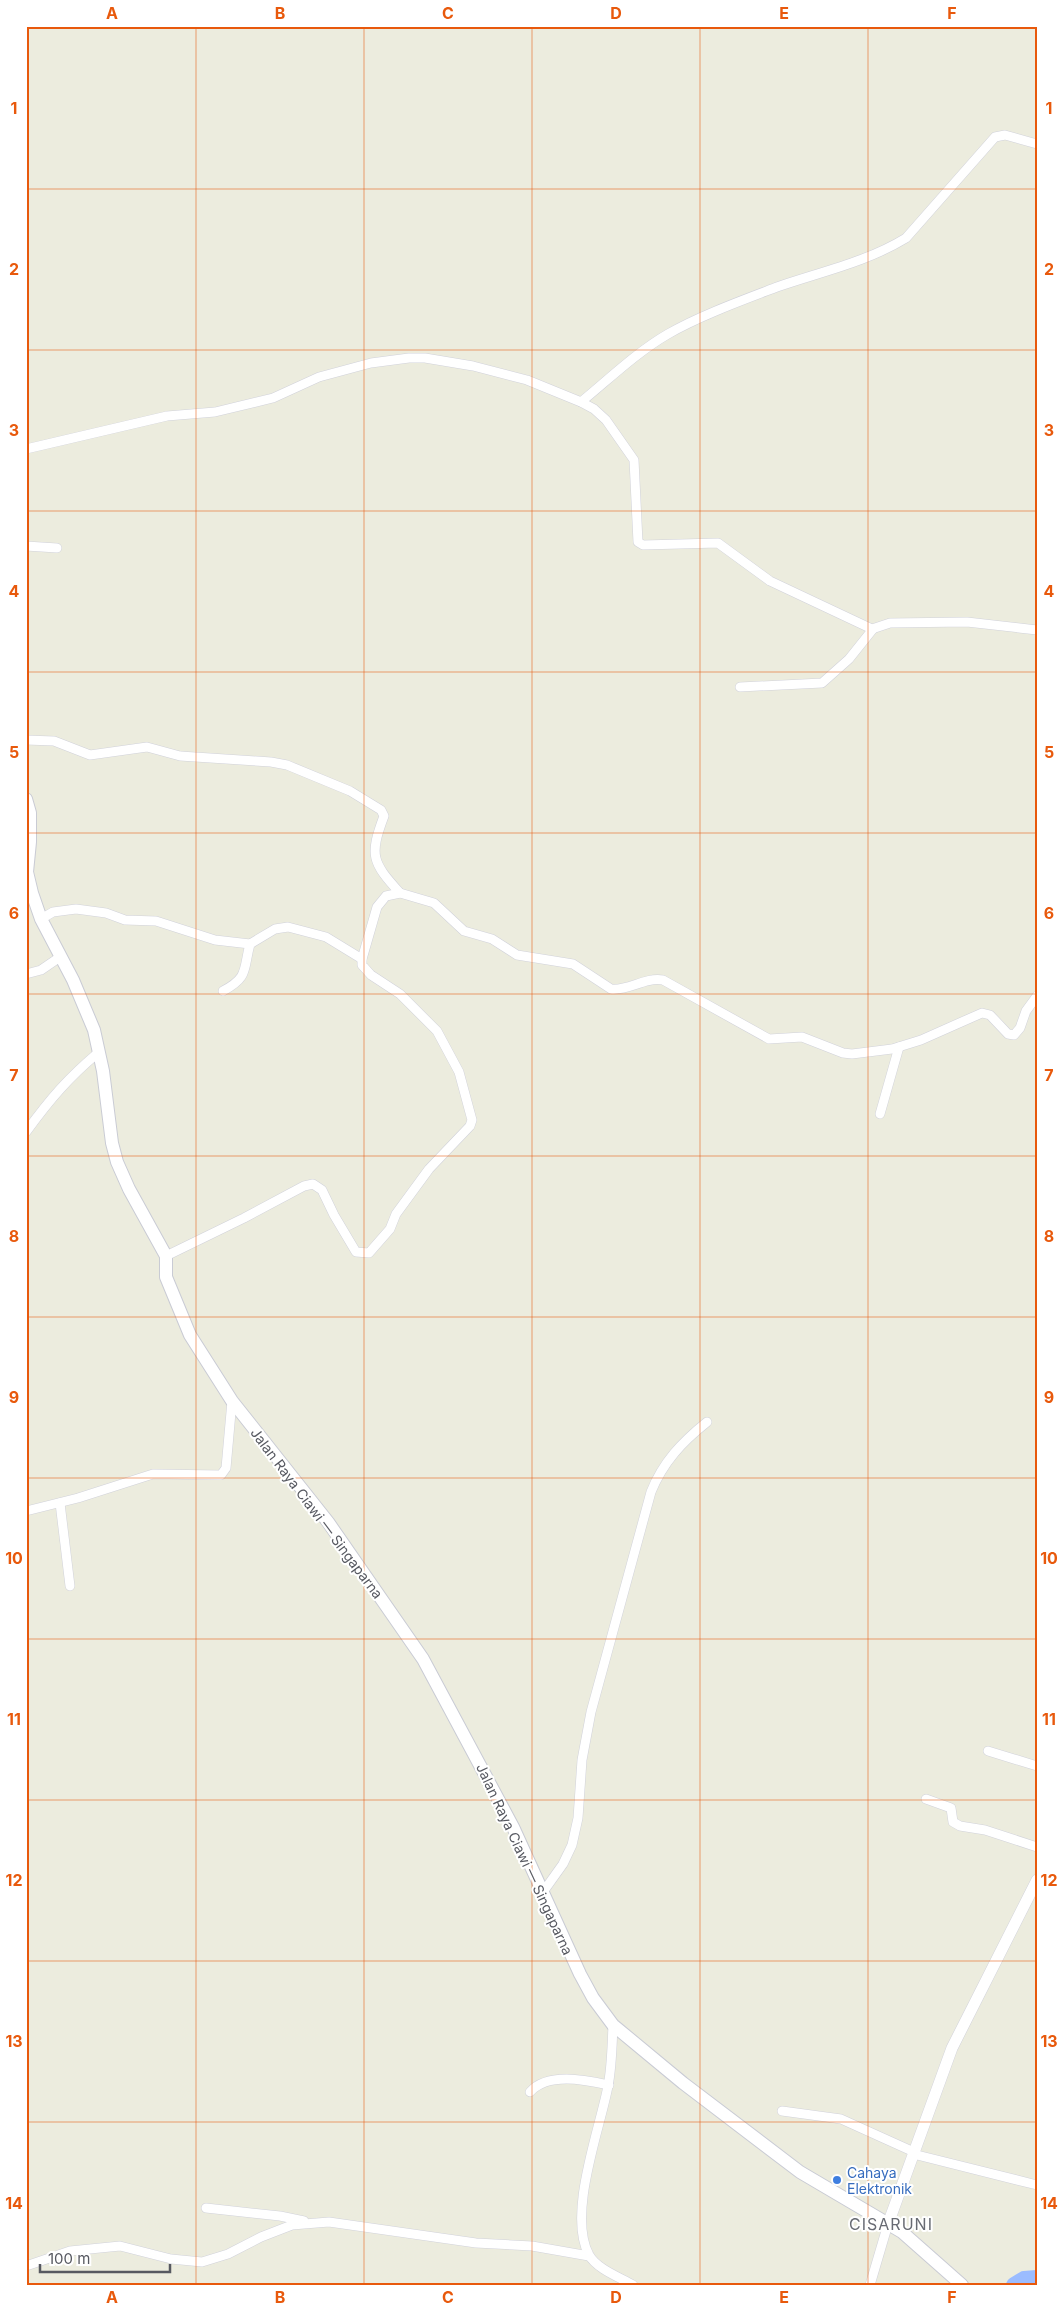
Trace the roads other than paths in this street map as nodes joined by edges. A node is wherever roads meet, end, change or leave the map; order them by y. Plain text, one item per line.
1 (1037, 144) edge
2 (581, 402) junction
3 (26, 448) edge
4 (26, 546) edge
5 (57, 548) dead end
6 (873, 629) junction
7 (1037, 630) edge
8 (740, 687) dead end
9 (26, 740) edge
10 (26, 798) edge
11 (400, 893) junction
12 (41, 918) junction
13 (250, 944) junction
14 (60, 957) junction
15 (362, 958) junction
16 (26, 974) edge
17 (223, 992) dead end
18 (1037, 996) edge
19 (899, 1047) junction
20 (99, 1052) junction
21 (880, 1114) dead end
22 (26, 1132) edge
23 (166, 1256) junction
24 (232, 1401) junction
25 (707, 1422) dead end
26 (60, 1503) junction
27 (26, 1511) edge
28 (70, 1586) dead end
29 (988, 1751) dead end
30 (1037, 1766) edge
31 (926, 1799) dead end
32 (1037, 1847) edge
33 (1037, 1880) edge
34 (543, 1892) junction
35 (613, 2025) junction
36 (608, 2085) junction
37 (530, 2092) dead end
38 (782, 2111) dead end
39 (914, 2153) junction
40 (1037, 2185) edge
41 (206, 2208) dead end
42 (310, 2222) junction
43 (888, 2224) junction
44 (589, 2256) junction
45 (26, 2266) edge
46 (632, 2285) edge
47 (870, 2285) edge
48 (962, 2285) edge

1 - 2 street
2 - 3 street
2 - 6 street
4 - 5 street
6 - 7 street
6 - 8 street
9 - 11 street
10 - 12 main road, Jalan Raya Ciawi — Singaparna
11 - 15 street
11 - 19 street
12 - 13 street
12 - 14 main road, Jalan Raya Ciawi — Singaparna
13 - 15 street
13 - 17 street
14 - 16 street
14 - 20 main road, Jalan Raya Ciawi — Singaparna
15 - 23 street
18 - 19 street
19 - 21 street
20 - 22 street
20 - 23 main road, Jalan Raya Ciawi — Singaparna
23 - 24 main road, Jalan Raya Ciawi — Singaparna
24 - 26 street
24 - 34 main road, Jalan Raya Ciawi — Singaparna
25 - 34 street
26 - 27 street
26 - 28 street
29 - 30 street
31 - 32 street
33 - 39 street
34 - 35 main road, Jalan Raya Ciawi — Singaparna
35 - 36 street
35 - 43 main road, Jalan Raya Ciawi — Singaparna
36 - 37 street
36 - 44 street
38 - 39 street
39 - 40 street
39 - 43 street
41 - 42 street
42 - 44 street
42 - 45 street
43 - 47 street
43 - 48 main road, Jalan Raya Ciawi — Singaparna
44 - 46 street

